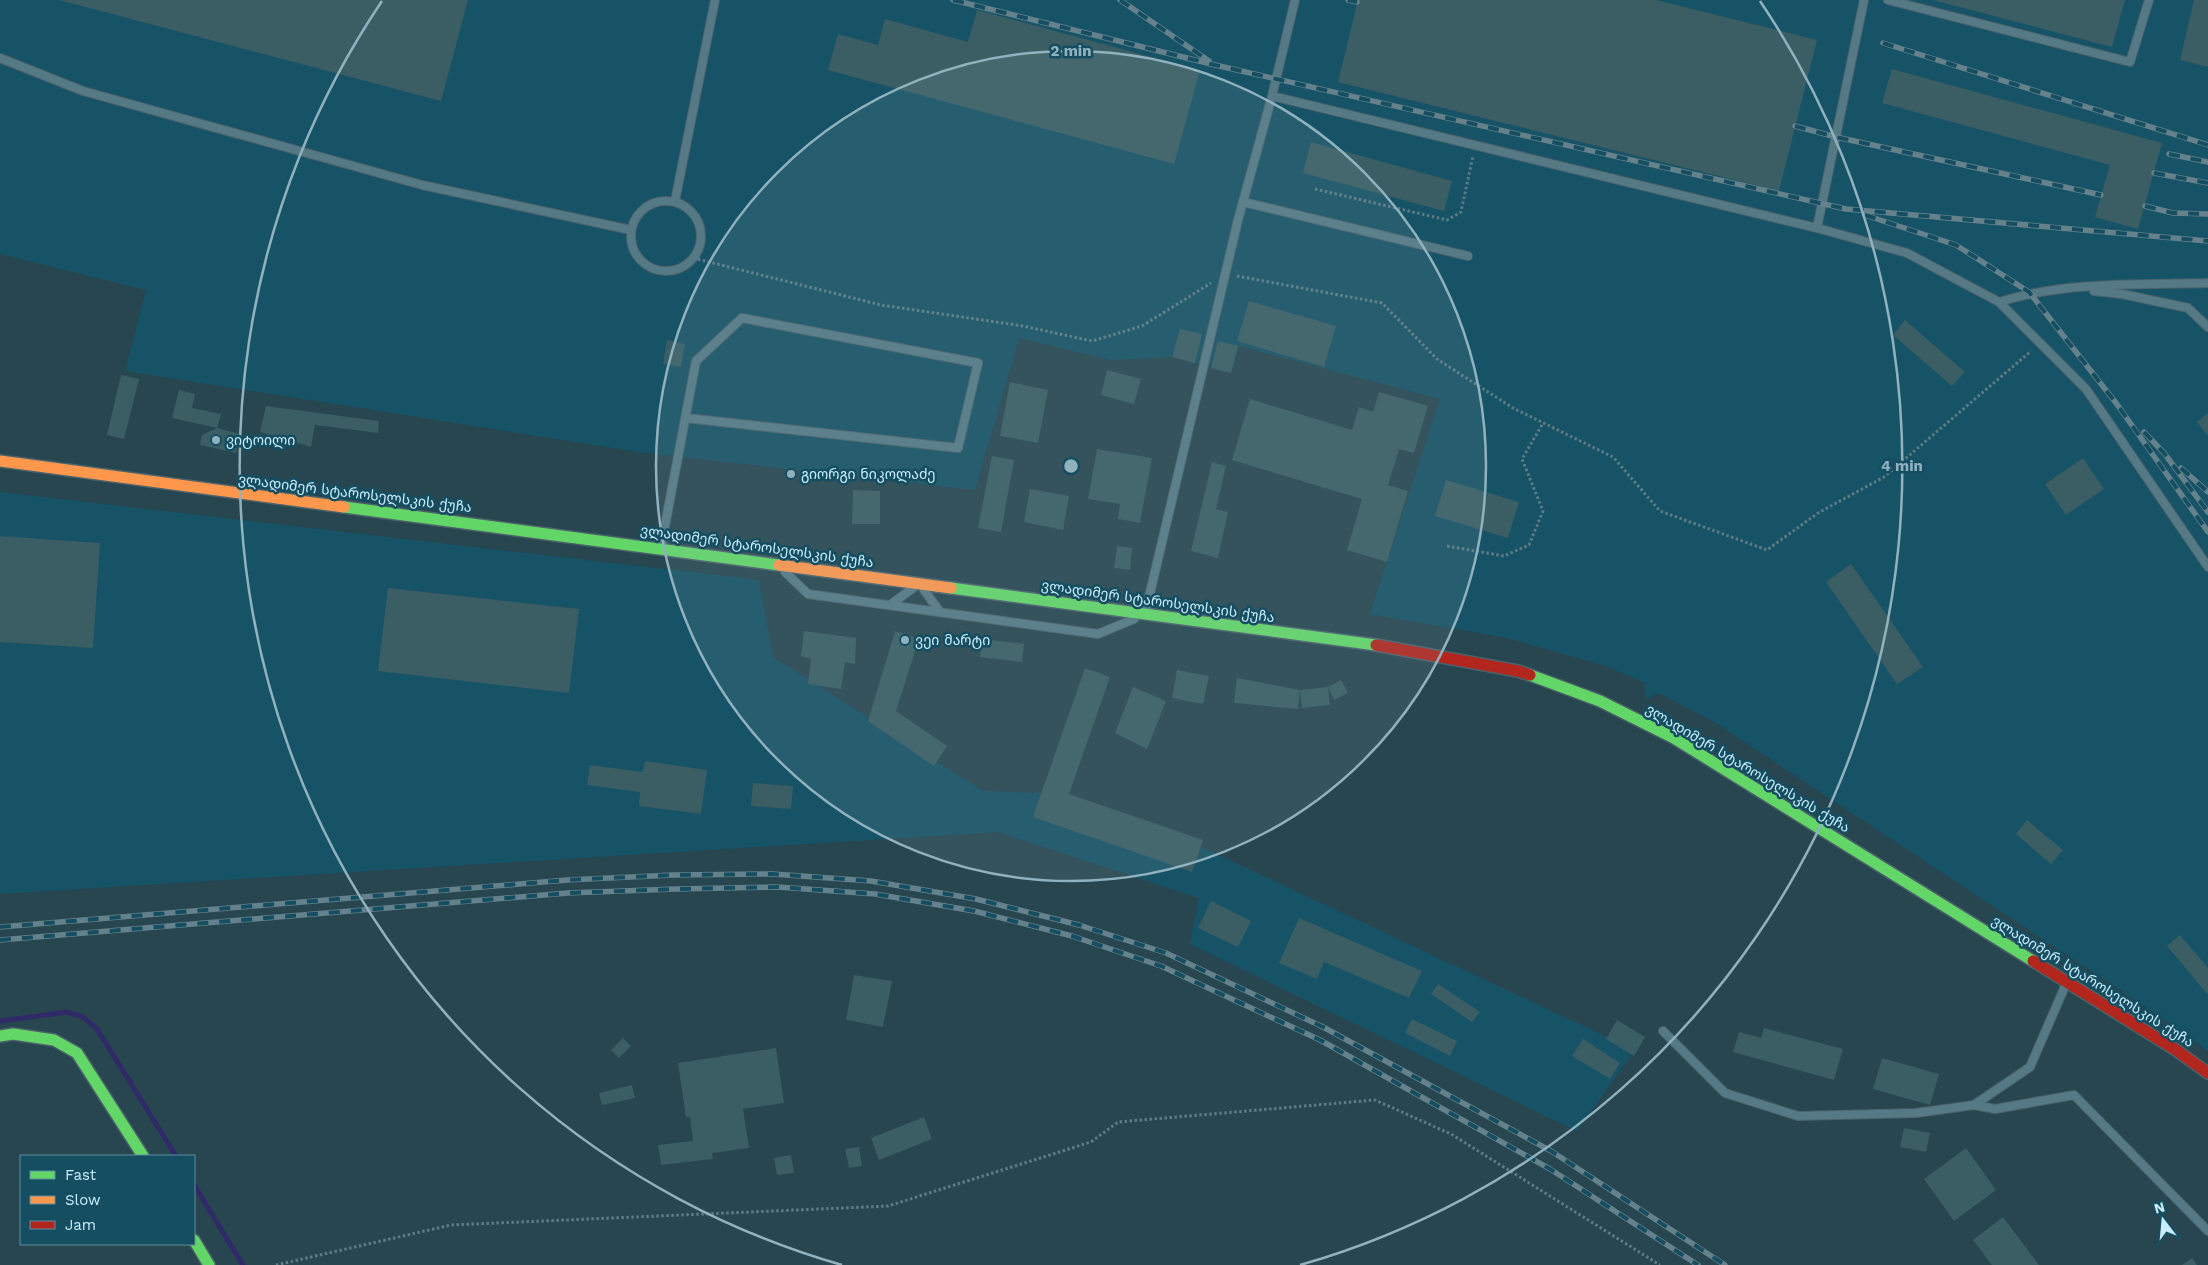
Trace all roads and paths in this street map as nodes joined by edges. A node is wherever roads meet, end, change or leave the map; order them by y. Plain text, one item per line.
1 (715, 0) edge
2 (1295, 0) edge
3 (1864, 0) edge
4 (1888, 0) edge
5 (2149, 0) edge
6 (0, 58) edge
7 (1272, 96) junction
8 (1475, 146) junction
9 (1314, 189) dead end
10 (675, 201) junction
11 (1243, 202) junction
12 (1817, 228) junction
13 (631, 230) junction
14 (1468, 256) dead end
15 (693, 258) junction
16 (1226, 274) junction
17 (2208, 283) edge
18 (2066, 288) junction
19 (1999, 302) junction
20 (2208, 327) edge
21 (2041, 342) junction
22 (686, 418) junction
23 (1543, 423) junction
24 (0, 461) edge
25 (1447, 546) dead end
26 (661, 548) junction
27 (776, 563) junction
28 (2208, 567) edge
29 (919, 583) junction
30 (890, 605) junction
31 (940, 612) junction
32 (1145, 615) junction
33 (2067, 982) junction
34 (1663, 1031) dead end
35 (0, 1036) edge
36 (2208, 1073) edge
37 (1974, 1105) junction
38 (142, 1155) edge
39 (2208, 1231) edge
40 (195, 1242) edge
41 (209, 1265) edge
42 (276, 1265) edge
43 (1660, 1265) edge

1 - 10 lane
2 - 7 lane
3 - 12 lane
4 - 5 lane
6 - 13 lane
7 - 8 lane
7 - 11 lane
8 - 9 path
8 - 12 lane
10 - 13 lane
10 - 15 lane
11 - 14 lane
11 - 16 lane
12 - 19 lane
13 - 15 lane
15 - 16 path
16 - 23 path
16 - 32 lane
17 - 18 lane
18 - 19 lane
18 - 20 lane
19 - 21 lane
21 - 23 path
21 - 28 lane
22 - 22 lane
22 - 26 lane
23 - 25 path
24 - 26 main road, ვლადიმერ სტაროსელსკის ქუჩა
26 - 27 main road, ვლადიმერ სტაროსელსკის ქუჩა
27 - 29 main road, ვლადიმერ სტაროსელსკის ქუჩა
27 - 30 lane
29 - 30 lane
29 - 31 lane
29 - 32 main road, ვლადიმერ სტაროსელსკის ქუჩა
30 - 31 lane
31 - 32 lane
32 - 33 main road, ვლადიმერ სტაროსელსკის ქუჩა
33 - 36 main road, ვლადიმერ სტაროსელსკის ქუჩა
33 - 37 lane
34 - 37 lane
35 - 38 main road
37 - 39 lane
40 - 41 main road
42 - 43 path

